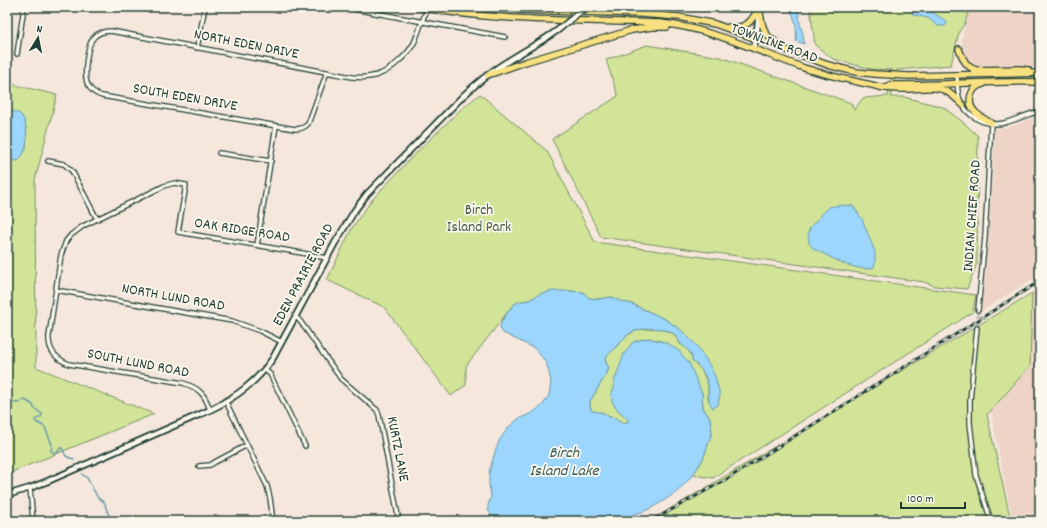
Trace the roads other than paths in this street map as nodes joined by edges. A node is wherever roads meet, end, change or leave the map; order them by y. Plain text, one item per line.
1 (23, 7) edge
2 (205, 7) edge
3 (343, 7) edge
4 (419, 7) edge
5 (483, 7) edge
6 (586, 7) edge
7 (759, 7) edge
8 (428, 8) edge
9 (421, 21) junction
10 (715, 24) junction
11 (689, 28) junction
12 (505, 37) dead end
13 (756, 39) junction
14 (198, 48) junction
15 (753, 48) junction
16 (959, 49) dead end
17 (17, 54) dead end
18 (828, 65) junction
19 (327, 72) junction
20 (1040, 73) edge
21 (488, 75) junction
22 (957, 75) junction
23 (859, 82) junction
24 (995, 82) junction
25 (1040, 82) edge
26 (957, 84) junction
27 (91, 90) joint
28 (963, 104) junction
29 (1040, 111) edge
30 (991, 124) junction
31 (276, 126) junction
32 (219, 153) dead end
33 (48, 161) dead end
34 (271, 161) junction
35 (97, 219) junction
36 (256, 245) junction
37 (326, 258) junction
38 (56, 290) junction
39 (978, 310) tunnel mouth
40 (296, 317) junction
41 (977, 328) tunnel mouth
42 (282, 342) junction
43 (265, 370) junction
44 (226, 402) junction
45 (210, 410) junction
46 (247, 445) junction
47 (305, 446) dead end
48 (199, 466) dead end
49 (30, 488) junction
50 (7, 495) edge
51 (33, 521) edge
52 (273, 521) edge
53 (399, 521) edge
54 (991, 521) edge

1 - 17 street
2 - 14 street
3 - 9 street
4 - 8 main road, TOWNLINE ROAD
5 - 10 main road
6 - 21 main road, EDEN PRAIRIE ROAD, bridge
7 - 10 main road
7 - 13 main road
7 - 18 main road
8 - 9 street, NORTH EDEN DRIVE
8 - 11 main road, TOWNLINE ROAD
9 - 12 street
9 - 19 street, NORTH EDEN DRIVE
10 - 13 main road
11 - 15 main road, TOWNLINE ROAD
11 - 21 main road
13 - 15 main road
13 - 18 main road
14 - 19 street, NORTH EDEN DRIVE
14 - 27 street, NORTH EDEN DRIVE
15 - 23 main road, TOWNLINE ROAD
16 - 20 main road
18 - 22 main road
19 - 31 street, SOUTH EDEN DRIVE
20 - 22 main road
21 - 37 main road, EDEN PRAIRIE ROAD
22 - 26 street
23 - 26 main road
23 - 28 main road
24 - 25 main road
24 - 26 main road
24 - 30 main road
26 - 28 street
27 - 31 street, SOUTH EDEN DRIVE
28 - 30 street
29 - 30 street
30 - 39 street, INDIAN CHIEF ROAD
31 - 34 street
32 - 34 street
33 - 35 street
34 - 36 street
35 - 36 street, OAK RIDGE ROAD
35 - 38 street
36 - 37 street, OAK RIDGE ROAD
37 - 40 main road, EDEN PRAIRIE ROAD
38 - 42 street, NORTH LUND ROAD
38 - 45 street, SOUTH LUND ROAD
40 - 42 main road, EDEN PRAIRIE ROAD
40 - 53 street, KURTZ LANE
41 - 54 street
42 - 43 main road, EDEN PRAIRIE ROAD
43 - 44 main road, EDEN PRAIRIE ROAD
43 - 47 street
44 - 45 main road, EDEN PRAIRIE ROAD
44 - 46 street
45 - 49 main road, EDEN PRAIRIE ROAD
46 - 48 street
46 - 52 street
49 - 50 main road, EDEN PRAIRIE ROAD
49 - 51 street

